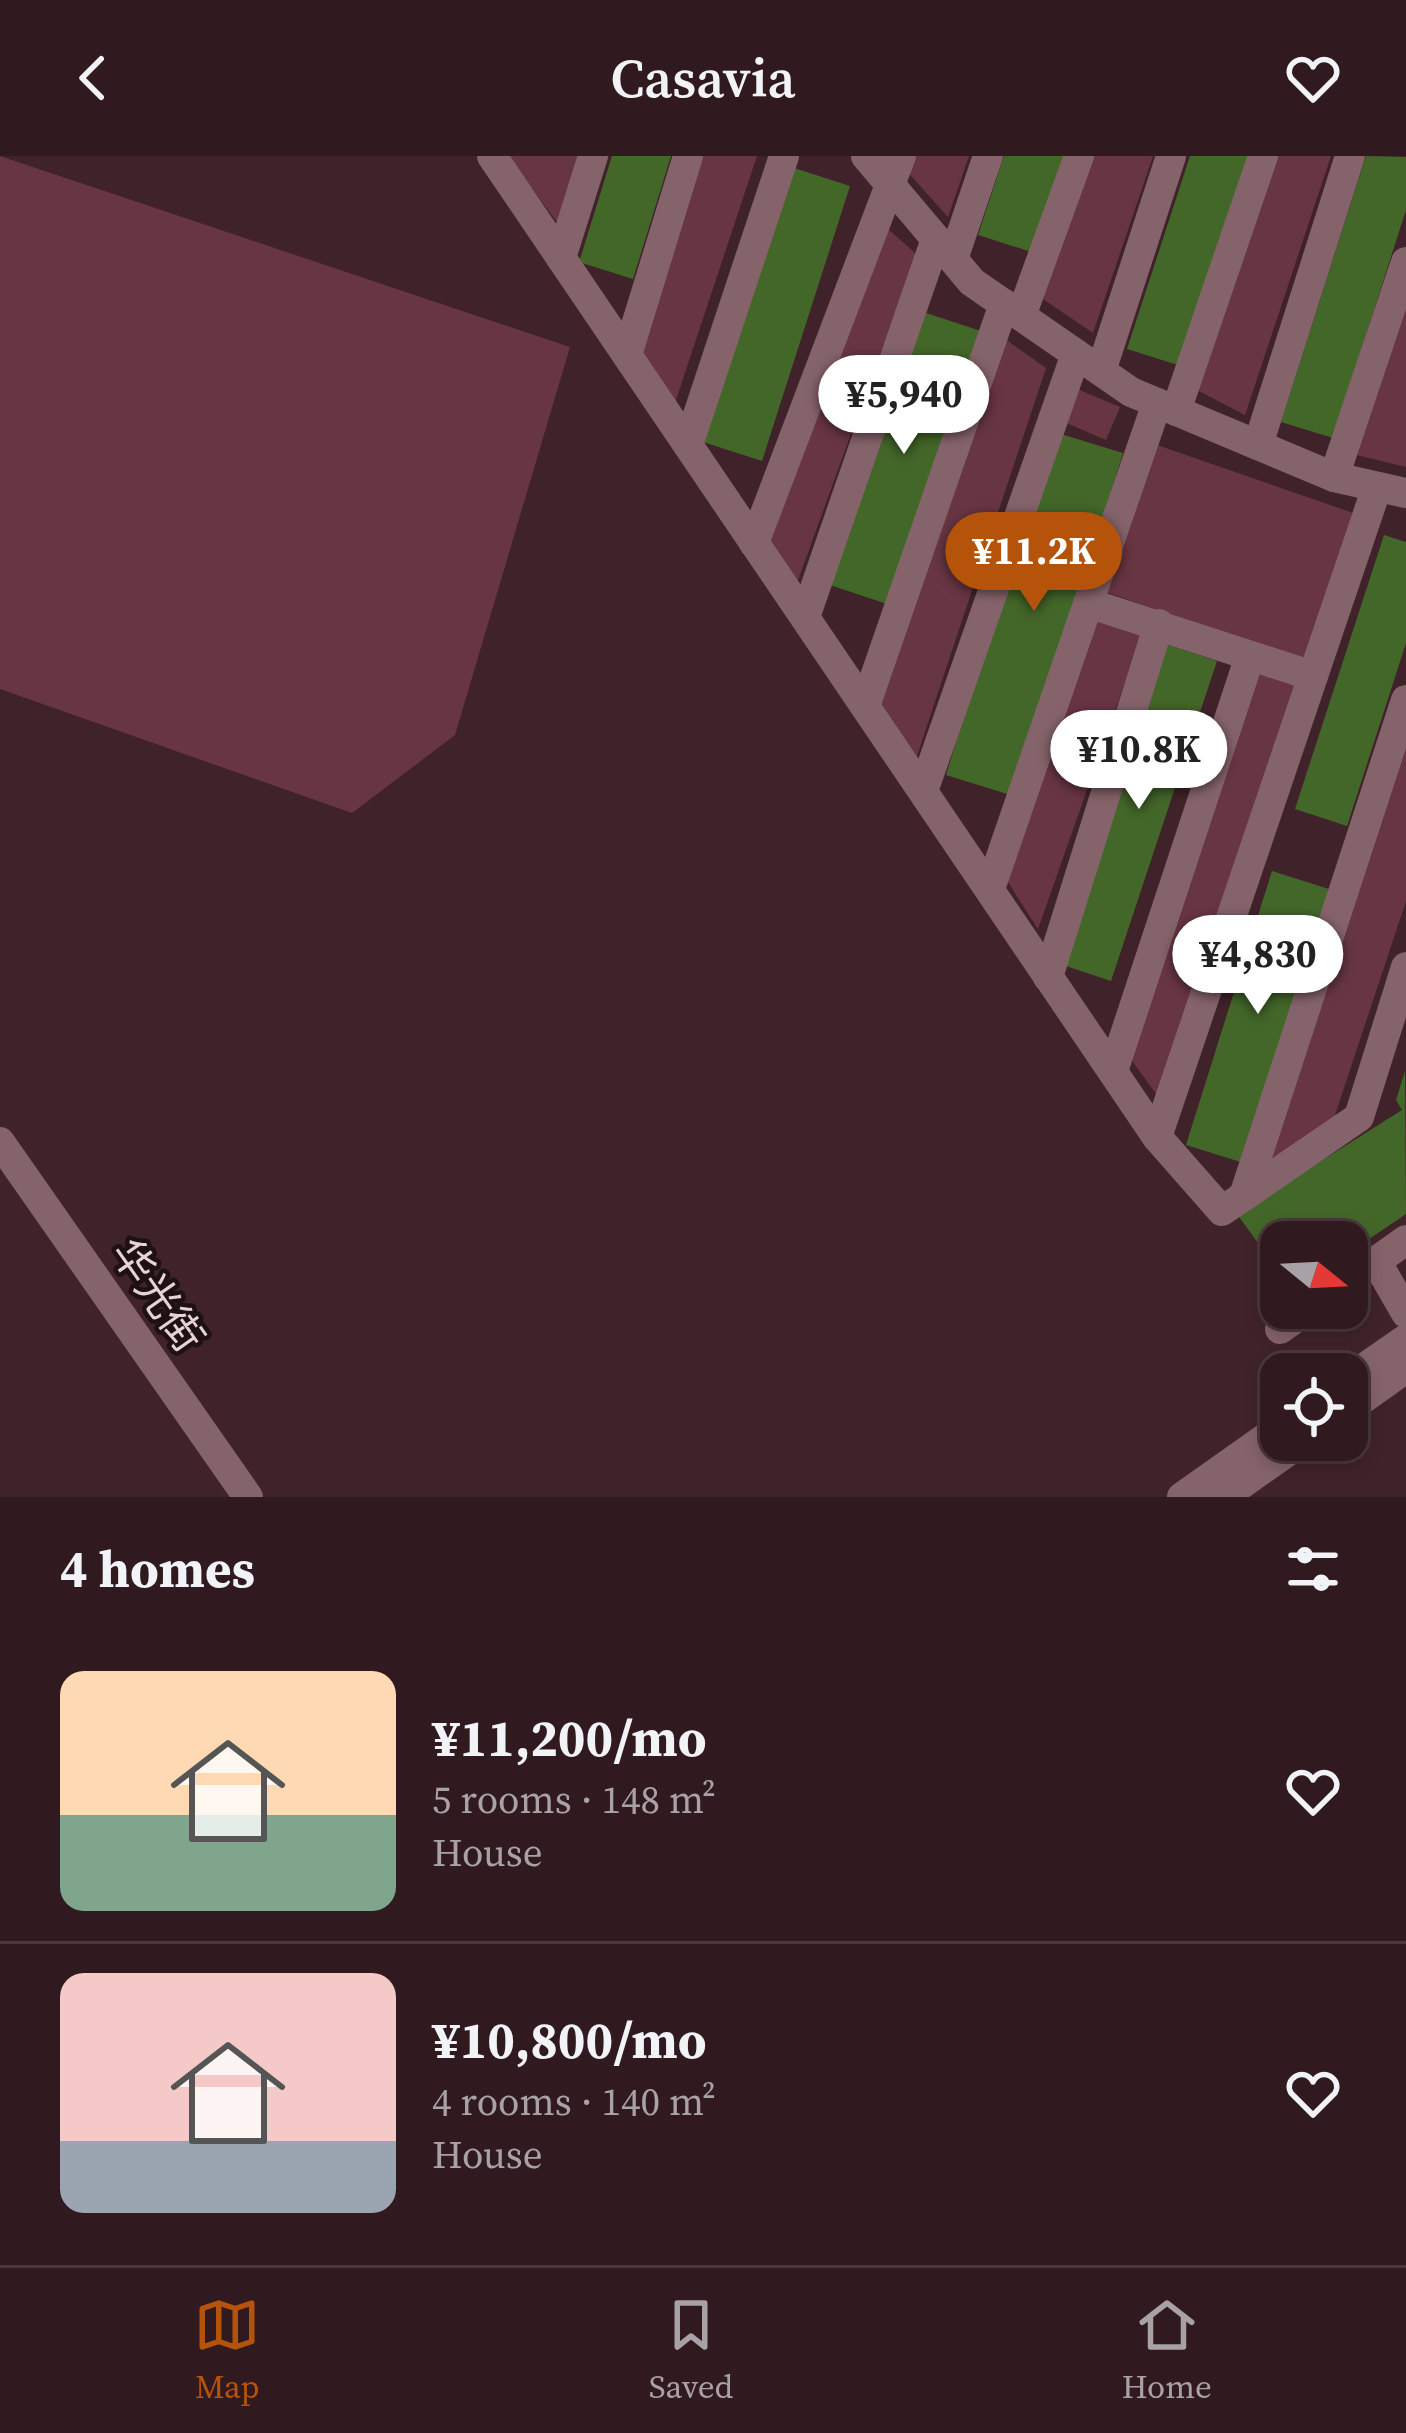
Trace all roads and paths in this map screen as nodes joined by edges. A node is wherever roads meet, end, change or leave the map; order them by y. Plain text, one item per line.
1 (492, 156) edge
2 (592, 156) edge
3 (688, 156) edge
4 (784, 156) edge
5 (866, 156) edge
6 (901, 156) edge
7 (988, 156) edge
8 (1079, 156) edge
9 (1171, 156) edge
10 (1263, 156) edge
11 (1350, 156) edge
12 (891, 186) junction
13 (944, 249) junction
14 (561, 258) junction
15 (1406, 262) edge
16 (1013, 310) junction
17 (627, 356) junction
18 (1089, 363) junction
19 (1166, 407) junction
20 (688, 445) junction
21 (1258, 445) junction
22 (1334, 477) junction
23 (1392, 490) edge
24 (754, 543) junction
25 (1088, 603) junction
26 (805, 617) junction
27 (1159, 623) junction
28 (1250, 656) junction
29 (1313, 676) junction
30 (1406, 700) edge
31 (865, 706) junction
32 (923, 791) junction
33 (990, 889) junction
34 (1406, 967) edge
35 (1048, 977) junction
36 (1114, 1069) junction
37 (1156, 1137) junction
38 (0, 1142) edge
39 (1244, 1196) junction
40 (1406, 1240) edge
41 (1376, 1261) junction
42 (1368, 1267) edge
43 (1406, 1312) edge
44 (1406, 1339) edge
45 (1368, 1366) edge
46 (1406, 1368) edge
47 (1368, 1395) edge
48 (1260, 1442) edge
49 (1274, 1461) edge
50 (248, 1497) edge
51 (1182, 1497) edge
52 (1223, 1497) edge

1 - 14 street
2 - 14 street
3 - 17 street
4 - 20 street
5 - 12 street
6 - 12 street
7 - 13 street
8 - 16 street
9 - 18 street
10 - 19 street
11 - 21 street
12 - 13 street
12 - 24 street
13 - 16 street
13 - 26 street
14 - 17 street
15 - 22 street
16 - 18 street
16 - 31 street
17 - 20 street
18 - 19 street
18 - 32 street
19 - 21 street
19 - 25 street
20 - 24 street
21 - 22 street
22 - 23 street
23 - 29 street
24 - 26 street
25 - 27 street
25 - 33 street
26 - 31 street
27 - 28 street
27 - 35 street
28 - 29 street
28 - 36 street
29 - 37 street
30 - 39 street
31 - 32 street
32 - 33 street
33 - 35 street
34 - 39 street
35 - 36 street
36 - 37 street
37 - 39 street
38 - 50 street, 华光街
40 - 41 street
41 - 42 street
41 - 43 street
44 - 45 street
46 - 47 street
48 - 51 street
49 - 52 street

